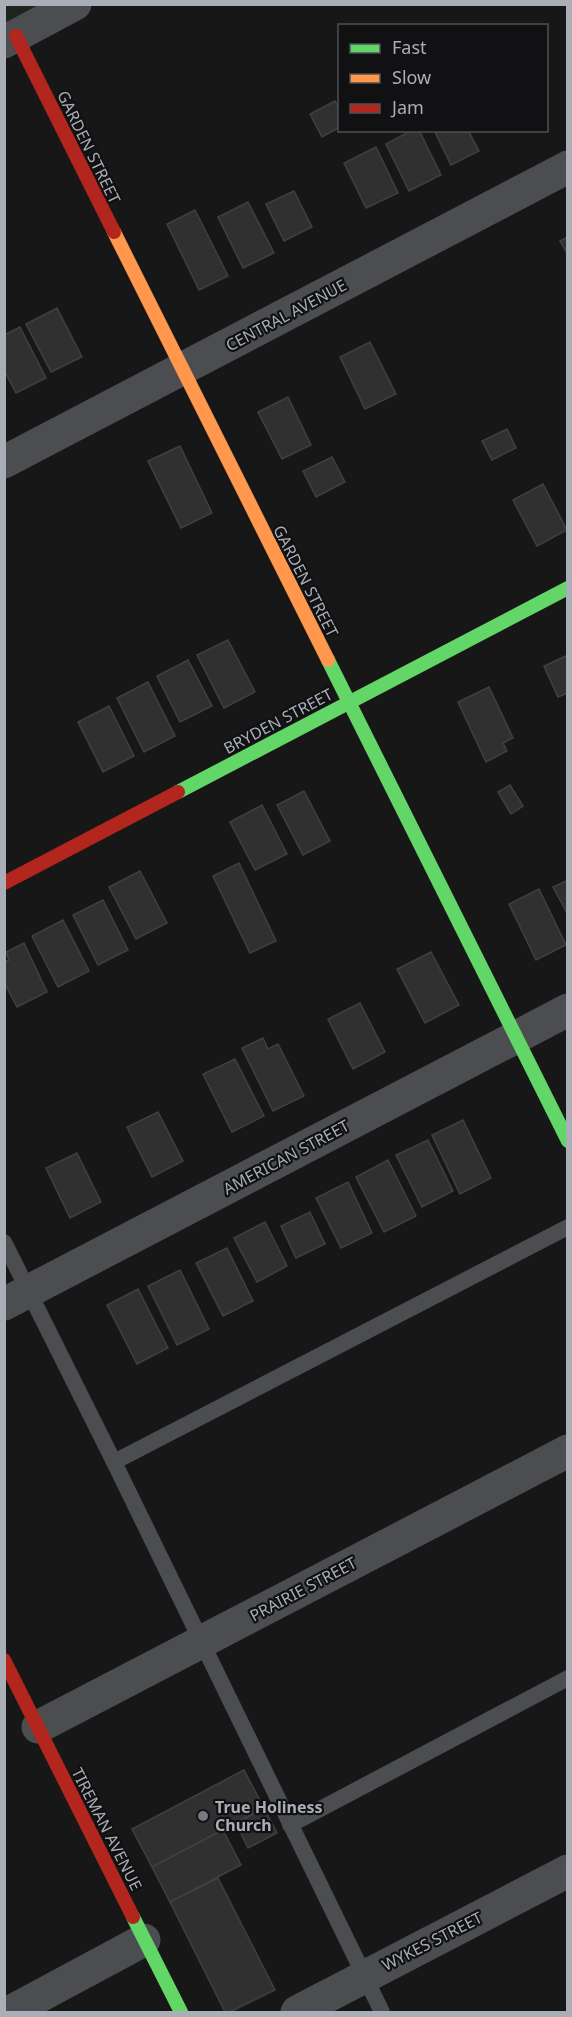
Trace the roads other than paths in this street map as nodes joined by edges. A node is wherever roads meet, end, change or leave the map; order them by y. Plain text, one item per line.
1 (75, 4) edge
2 (10, 39) edge
3 (567, 167) edge
4 (182, 370) junction
5 (4, 462) edge
6 (567, 588) edge
7 (349, 703) junction
8 (4, 883) edge
9 (567, 1010) edge
10 (515, 1037) junction
11 (567, 1142) edge
12 (567, 1227) edge
13 (4, 1242) edge
14 (17, 1297) edge
15 (567, 1451) edge
16 (114, 1462) junction
17 (201, 1642) junction
18 (4, 1660) edge
19 (567, 1678) edge
20 (38, 1727) junction
21 (290, 1825) junction
22 (567, 1871) edge
23 (144, 1940) junction
24 (364, 1977) junction
25 (10, 2013) edge
26 (180, 2013) edge
27 (297, 2013) edge
28 (382, 2013) edge

1 - 2 street
2 - 4 street, GARDEN STREET
3 - 4 street, CENTRAL AVENUE
4 - 5 street, CENTRAL AVENUE
4 - 7 street, GARDEN STREET
6 - 7 street, BRYDEN STREET
7 - 8 street, BRYDEN STREET
7 - 10 street, GARDEN STREET
9 - 10 street, AMERICAN STREET
10 - 11 street, GARDEN STREET
10 - 14 street, AMERICAN STREET
12 - 16 lane
13 - 14 lane
14 - 16 lane
15 - 17 street, PRAIRIE STREET
16 - 17 lane
17 - 20 street, PRAIRIE STREET
17 - 21 lane
18 - 20 street, TIREMAN AVENUE
19 - 21 lane
20 - 23 street, TIREMAN AVENUE
21 - 24 lane
22 - 24 street, WYKES STREET
23 - 25 street
23 - 26 street, TIREMAN AVENUE
24 - 27 street, WYKES STREET
24 - 28 lane

